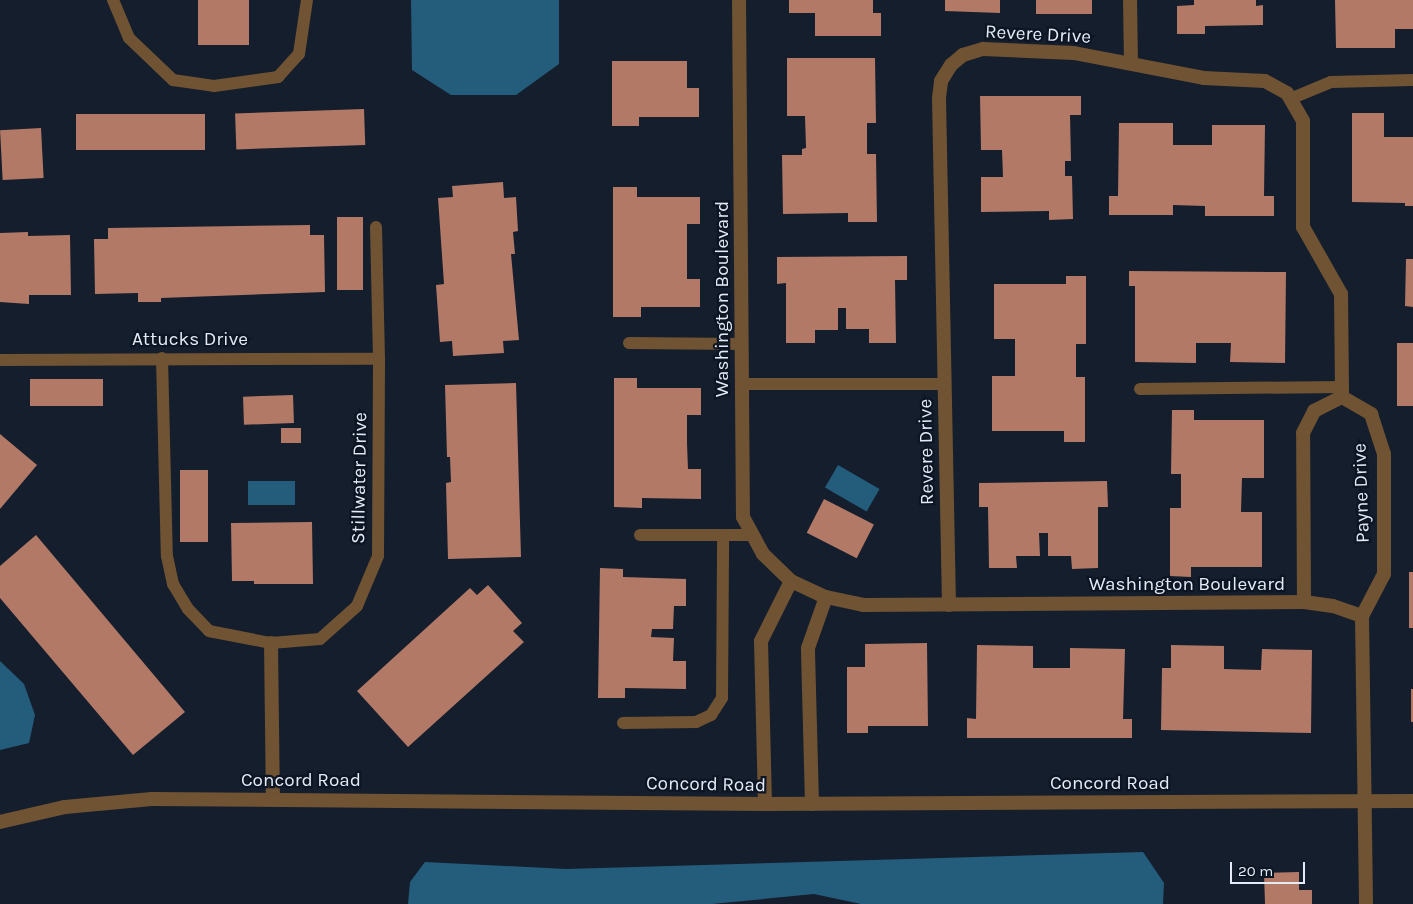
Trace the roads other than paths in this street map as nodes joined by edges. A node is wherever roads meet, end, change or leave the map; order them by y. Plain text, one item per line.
1 (113, 0) edge
2 (307, 0) edge
3 (739, 0) edge
4 (1130, 0) edge
5 (1131, 63) junction
6 (1413, 80) edge
7 (1290, 99) junction
8 (376, 227) dead end
9 (629, 343) dead end
10 (742, 344) junction
11 (162, 358) junction
12 (379, 359) junction
13 (0, 360) edge
14 (742, 384) junction
15 (945, 384) junction
16 (1140, 389) dead end
17 (1342, 392) junction
18 (640, 534) dead end
19 (723, 535) junction
20 (753, 535) junction
21 (790, 581) junction
22 (826, 597) junction
23 (1304, 602) junction
24 (949, 605) junction
25 (1362, 616) junction
26 (271, 643) junction
27 (623, 723) dead end
28 (273, 799) junction
29 (1413, 801) edge
30 (1366, 802) junction
31 (765, 804) junction
32 (812, 804) junction
33 (0, 822) edge
34 (1366, 904) edge

1 - 2 lane
3 - 10 street, Washington Boulevard
4 - 5 street
5 - 7 street, Revere Drive
5 - 15 street, Revere Drive
6 - 7 lane
7 - 17 street, Revere Drive
8 - 12 lane, Stillwater Drive
9 - 10 lane
10 - 14 street, Washington Boulevard
11 - 12 lane, Attucks Drive
11 - 13 lane, Attucks Drive
11 - 26 lane, Stillwater Drive
12 - 26 lane, Stillwater Drive
14 - 15 lane
14 - 20 street, Washington Boulevard
15 - 24 street, Revere Drive
16 - 17 lane
17 - 23 street
17 - 25 street, Payne Drive
18 - 19 lane
19 - 20 lane
19 - 27 lane
20 - 21 street, Washington Boulevard
21 - 22 street, Washington Boulevard
21 - 31 street
22 - 24 street, Washington Boulevard
22 - 32 street
23 - 24 street, Washington Boulevard
23 - 25 street, Washington Boulevard
25 - 30 street
26 - 28 street
28 - 31 street, Concord Road
28 - 33 street, Concord Road
29 - 30 street, Concord Road
30 - 32 street, Concord Road
30 - 34 street
31 - 32 street, Concord Road

